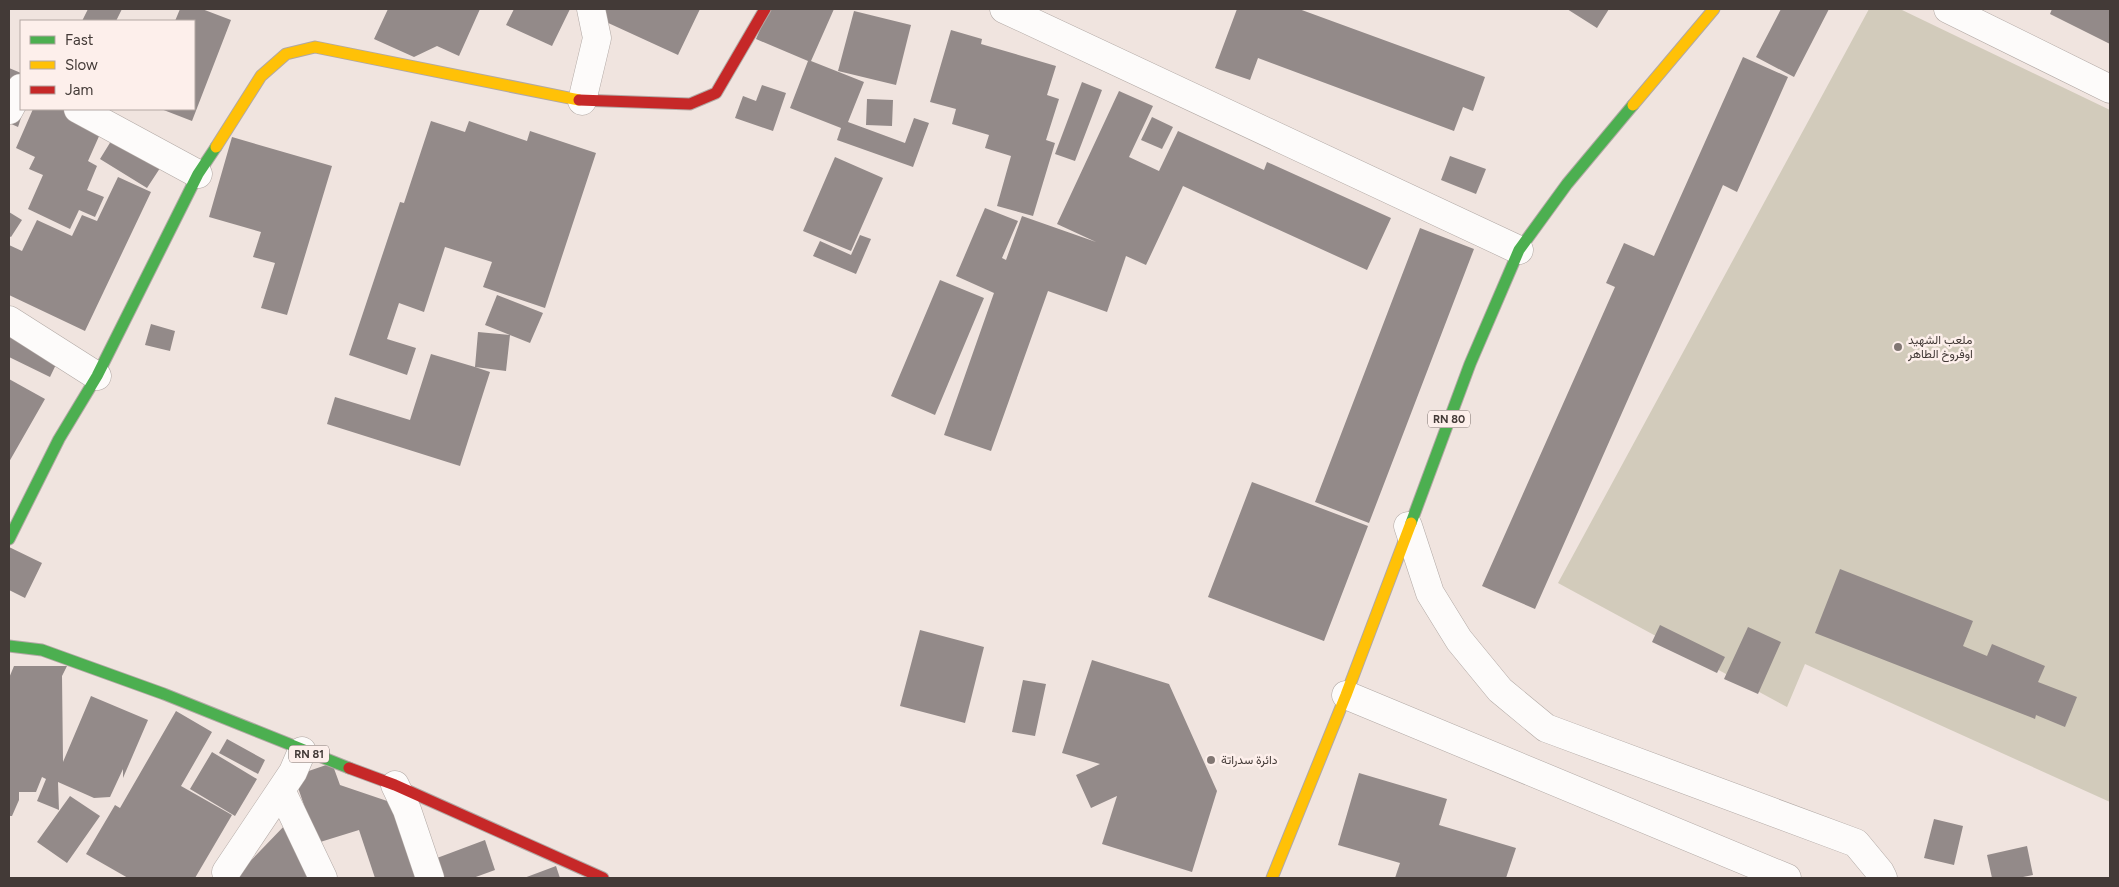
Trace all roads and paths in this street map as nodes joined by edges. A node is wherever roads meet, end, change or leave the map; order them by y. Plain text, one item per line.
1 (591, 9) edge
2 (765, 9) edge
3 (1004, 9) edge
4 (1714, 9) edge
5 (1948, 9) edge
6 (9, 71) edge
7 (20, 77) edge
8 (2110, 89) edge
9 (20, 90) edge
10 (582, 101) junction
11 (9, 110) edge
12 (80, 110) edge
13 (198, 174) junction
14 (1518, 250) junction
15 (9, 320) edge
16 (97, 376) junction
17 (1408, 526) junction
18 (9, 539) edge
19 (9, 646) edge
20 (1346, 695) junction
21 (302, 751) junction
22 (395, 785) junction
23 (280, 790) junction
24 (226, 872) dead end
25 (322, 878) edge
26 (430, 878) edge
27 (603, 878) edge
28 (1272, 878) edge
29 (1787, 878) edge
30 (1883, 878) edge

1 - 10 street
2 - 10 main road
3 - 14 street
4 - 14 main road, RN 80
5 - 8 street
6 - 7 street
9 - 11 street
10 - 13 main road
12 - 13 street
13 - 16 main road
14 - 17 main road, RN 80
15 - 16 street
16 - 18 main road
17 - 20 main road, RN 80
17 - 30 street
19 - 21 main road, RN 81
20 - 28 main road, RN 80
20 - 29 street
21 - 22 main road, RN 81
21 - 23 street
22 - 26 street
22 - 27 main road, RN 81
23 - 24 street
23 - 25 street

